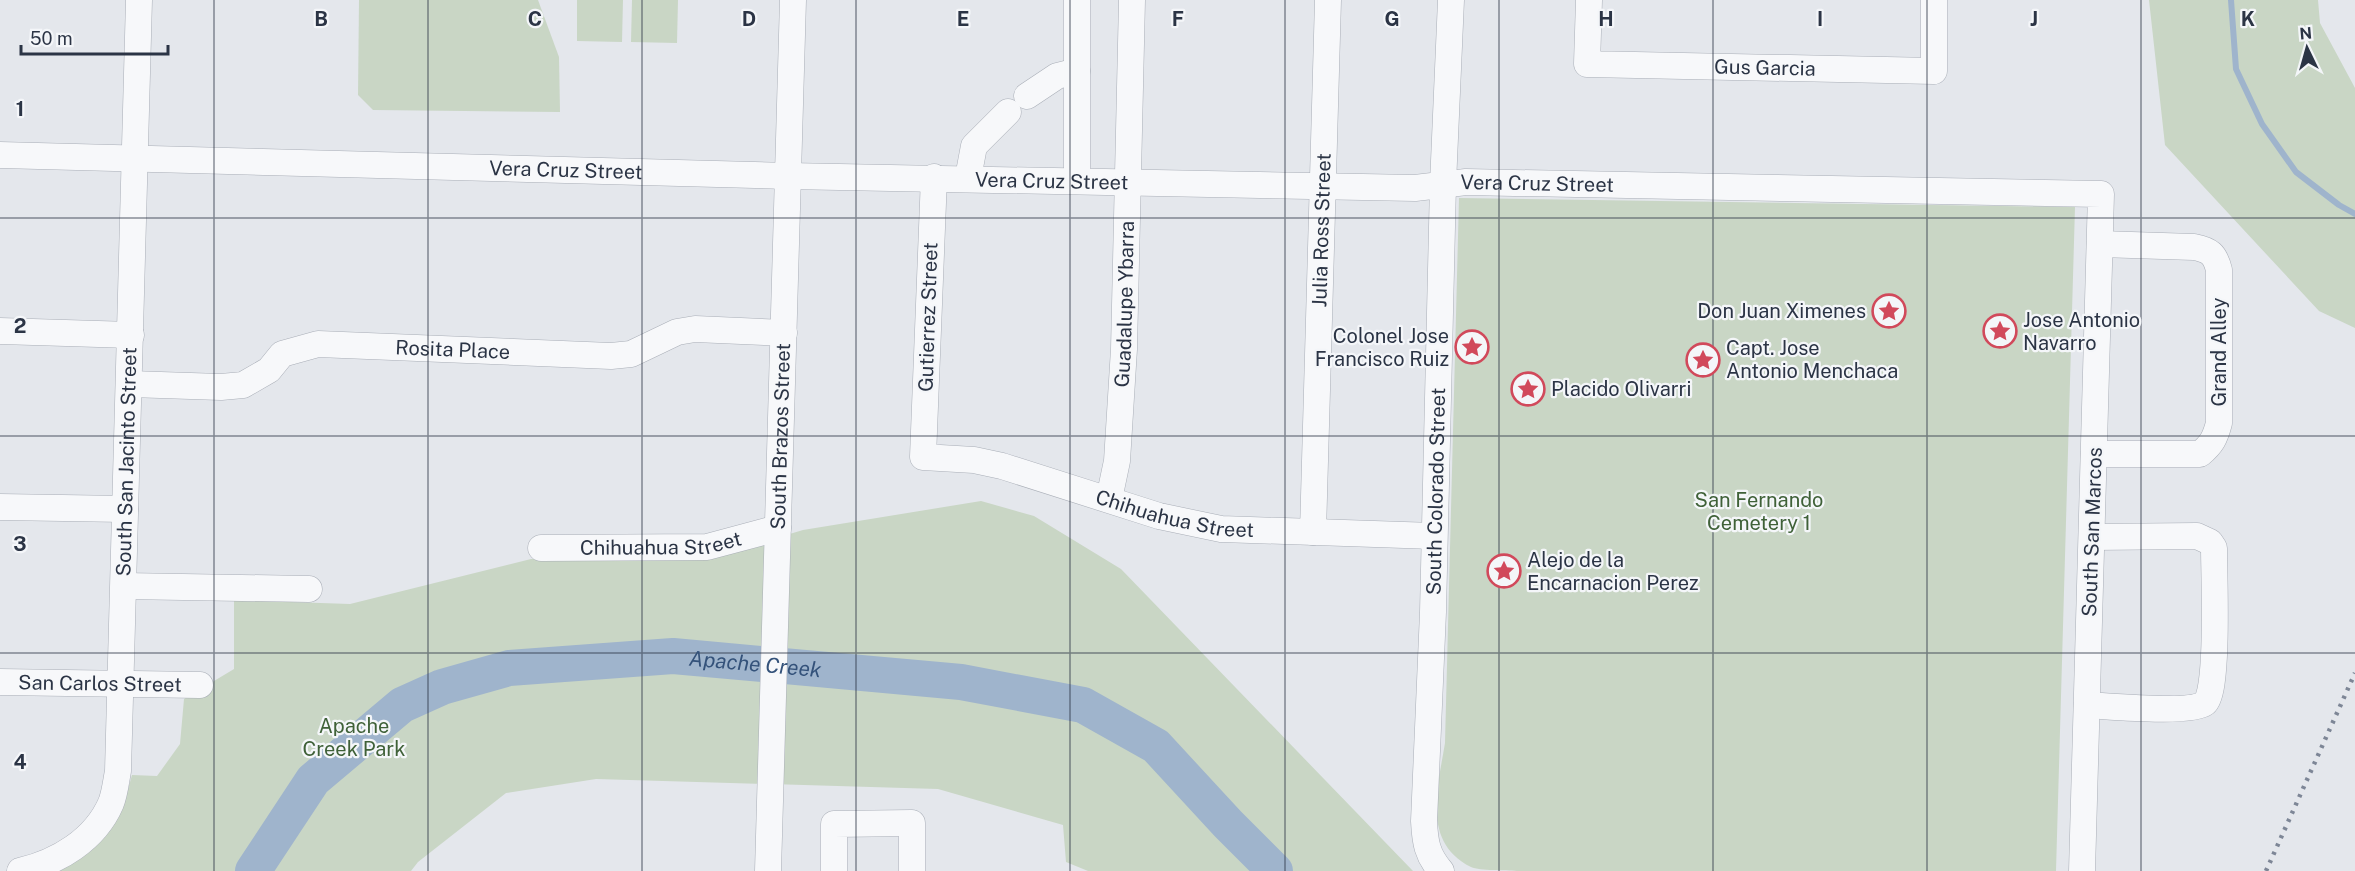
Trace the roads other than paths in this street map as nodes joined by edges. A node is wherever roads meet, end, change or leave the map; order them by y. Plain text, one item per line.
1 (139, 0) edge
2 (793, 0) edge
3 (1077, 0) edge
4 (1132, 0) edge
5 (1328, 0) edge
6 (1451, 0) edge
7 (1589, 0) edge
8 (1934, 0) edge
9 (1077, 71) junction
10 (0, 155) edge
11 (136, 158) junction
12 (788, 176) junction
13 (934, 177) junction
14 (968, 178) junction
15 (1077, 181) junction
16 (1128, 182) junction
17 (1443, 184) junction
18 (1322, 186) junction
19 (2101, 194) joint
20 (2100, 244) junction
21 (0, 331) edge
22 (784, 333) junction
23 (131, 334) junction
24 (130, 384) junction
25 (2094, 454) junction
26 (923, 457) joint
27 (1109, 499) junction
28 (0, 507) edge
29 (125, 509) junction
30 (778, 528) junction
31 (1313, 532) junction
32 (1434, 536) junction
33 (2092, 537) junction
34 (541, 548) dead end
35 (124, 586) junction
36 (309, 589) dead end
37 (0, 682) edge
38 (121, 683) junction
39 (200, 685) dead end
40 (2087, 705) junction
41 (20, 871) edge
42 (768, 871) edge
43 (834, 871) edge
44 (912, 871) edge
45 (1441, 871) edge
46 (2082, 871) edge

1 - 11 street, South San Jacinto Street
2 - 12 street, South Brazos Street
3 - 9 street
4 - 16 street, Guadalupe Ybarra
5 - 18 street, Julia Ross Street
6 - 17 street, South Colorado Street
7 - 8 street, Gus Garcia
9 - 14 street
9 - 15 street
10 - 11 street, Vera Cruz Street
11 - 12 street, Vera Cruz Street
11 - 23 street, South San Jacinto Street
12 - 13 street, Vera Cruz Street
12 - 22 street, South Brazos Street
13 - 14 street, Vera Cruz Street
13 - 26 street, Gutierrez Street
14 - 15 street, Vera Cruz Street
15 - 16 street, Vera Cruz Street
16 - 18 street, Vera Cruz Street
16 - 27 street, Guadalupe Ybarra
17 - 18 street, Vera Cruz Street
17 - 19 street, Vera Cruz Street
17 - 32 street, South Colorado Street
18 - 31 street, Julia Ross Street
19 - 20 street, South San Marcos
20 - 25 street, South San Marcos
20 - 25 street, Grand Alley
21 - 23 street
22 - 24 street, Rosita Place
22 - 30 street, South Brazos Street
23 - 24 street, South San Jacinto Street
24 - 29 street, South San Jacinto Street
25 - 33 street, South San Marcos
26 - 27 street, Chihuahua Street
27 - 31 street, Chihuahua Street
28 - 29 street
29 - 35 street, South San Jacinto Street
30 - 34 street, Chihuahua Street
30 - 42 street, South Brazos Street
31 - 32 street, Chihuahua Street
32 - 45 street, South Colorado Street
33 - 40 street, South San Marcos
33 - 40 street
35 - 36 street
35 - 38 street, South San Jacinto Street
37 - 38 street, San Carlos Street
38 - 39 street, San Carlos Street
38 - 41 street, South San Jacinto Street
40 - 46 street, South San Marcos
43 - 44 street

